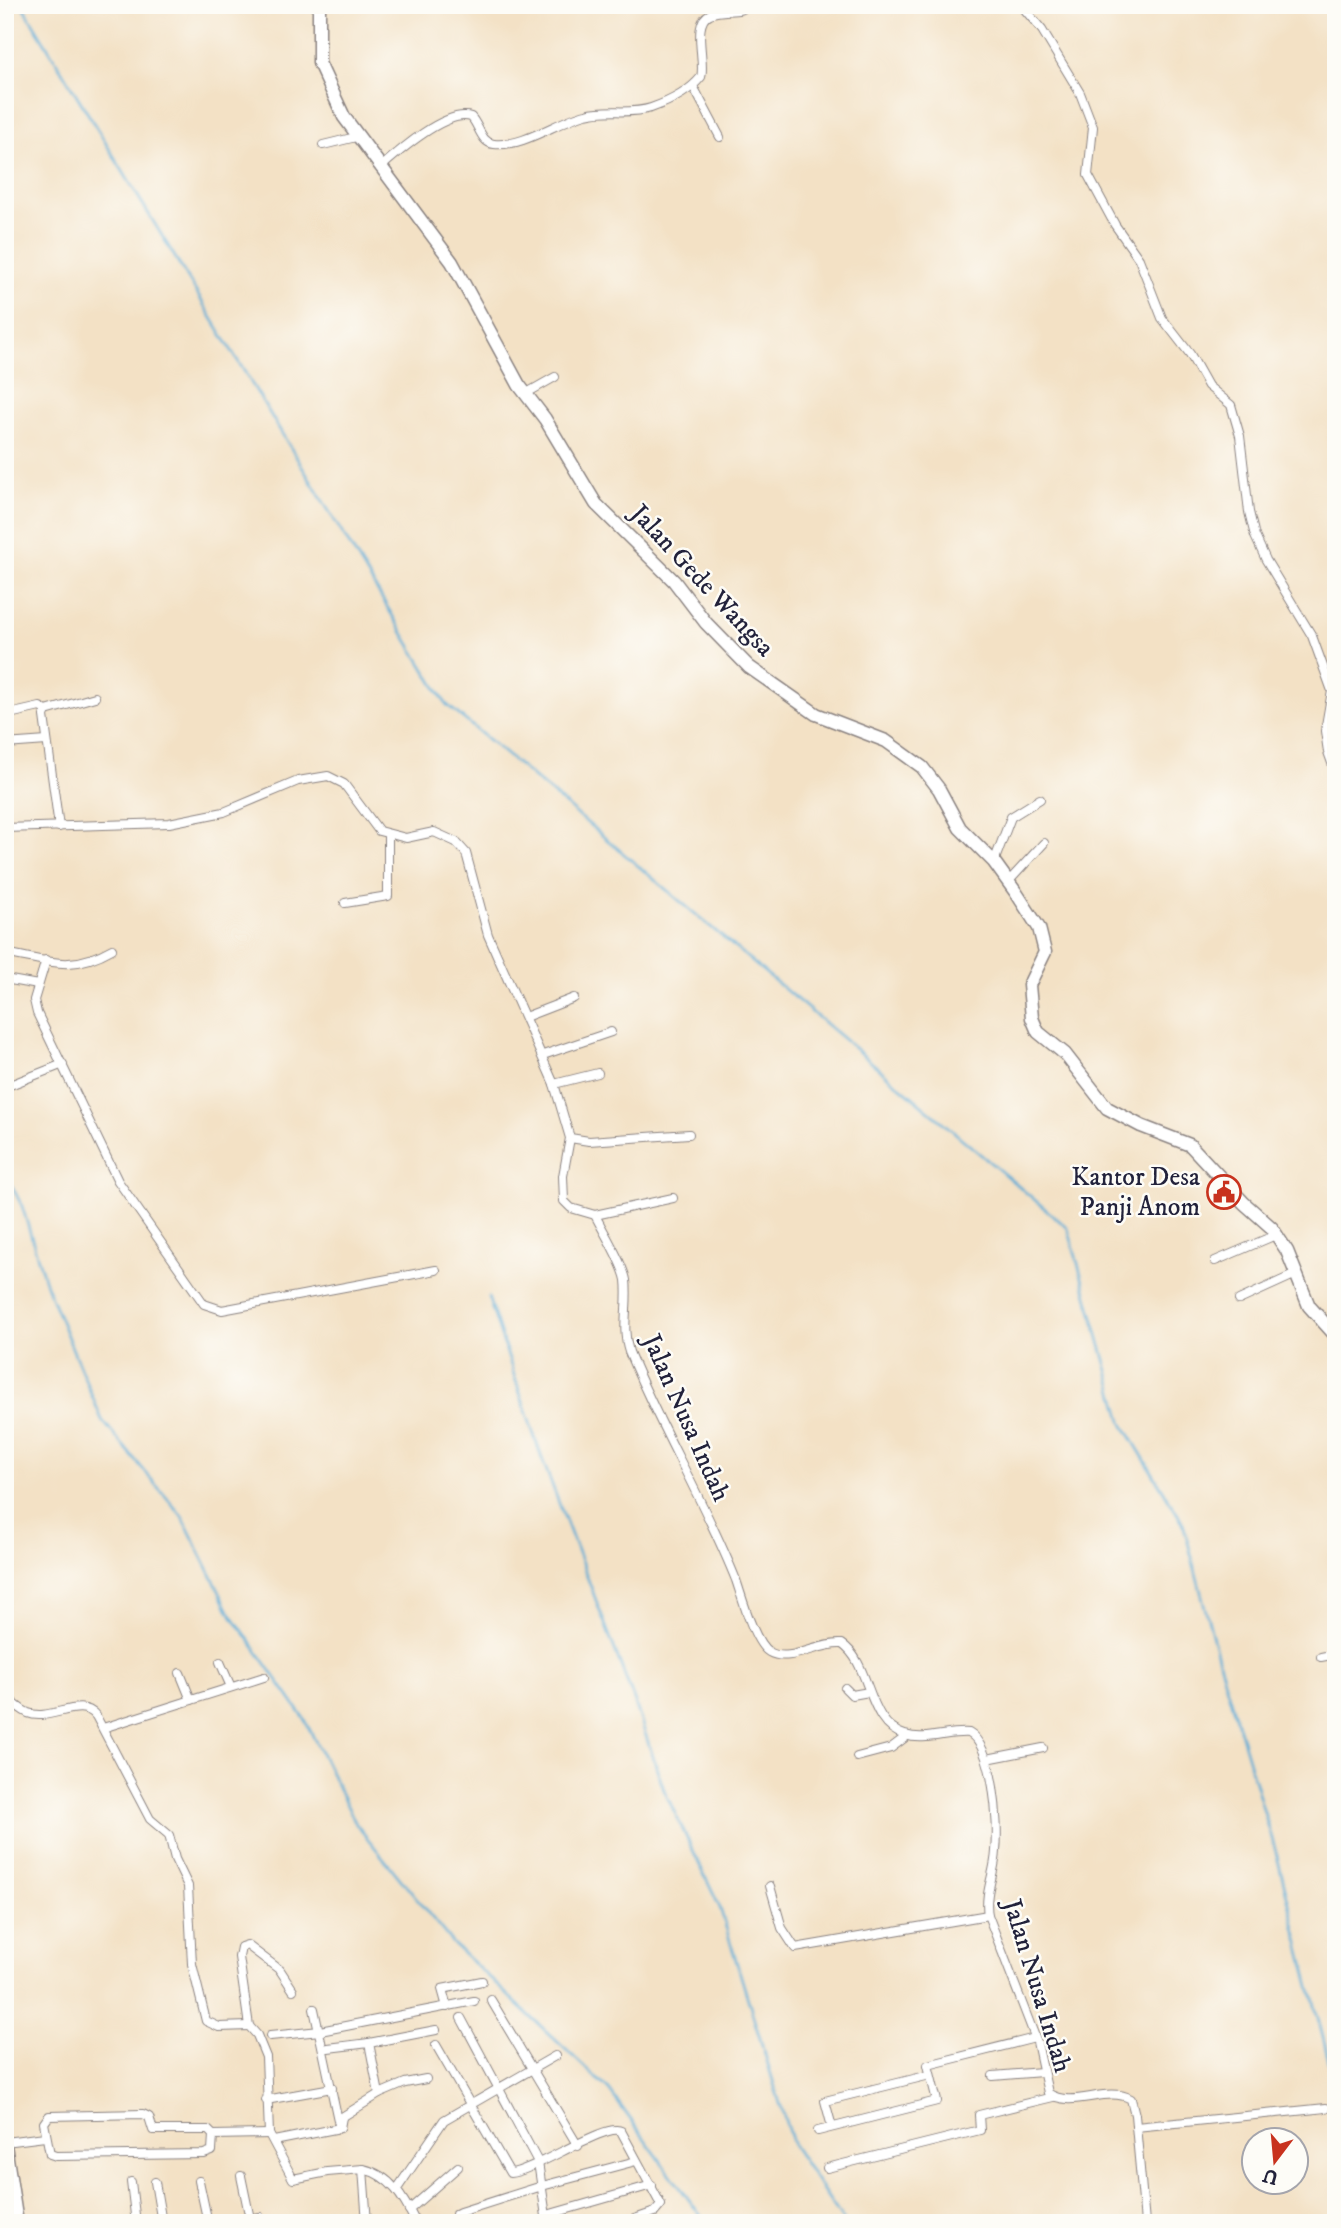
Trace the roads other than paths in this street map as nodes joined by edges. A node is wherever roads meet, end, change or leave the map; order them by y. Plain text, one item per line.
1 (319, 5) edge
2 (753, 5) edge
3 (1021, 5) edge
4 (693, 86) junction
5 (356, 137) junction
6 (720, 137) dead end
7 (323, 145) dead end
8 (380, 168) junction
9 (555, 377) dead end
10 (525, 394) junction
11 (95, 697) dead end
12 (46, 711) junction
13 (5, 715) edge
14 (47, 741) junction
15 (5, 744) edge
16 (1336, 774) edge
17 (1040, 799) dead end
18 (59, 827) junction
19 (5, 828) edge
20 (388, 835) junction
21 (1044, 843) dead end
22 (994, 862) junction
23 (1009, 881) junction
24 (345, 903) dead end
25 (112, 949) dead end
26 (5, 953) edge
27 (46, 960) junction
28 (5, 979) edge
29 (38, 985) junction
30 (574, 998) dead end
31 (525, 1017) junction
32 (611, 1032) dead end
33 (543, 1055) junction
34 (63, 1063) junction
35 (598, 1073) dead end
36 (554, 1084) junction
37 (5, 1087) edge
38 (689, 1134) dead end
39 (570, 1138) junction
40 (673, 1198) dead end
41 (595, 1215) junction
42 (1278, 1234) junction
43 (1215, 1261) dead end
44 (436, 1270) dead end
45 (1296, 1274) junction
46 (1239, 1300) dead end
47 (1336, 1336) edge
48 (1336, 1654) edge
49 (1321, 1657) dead end
50 (220, 1662) dead end
51 (180, 1673) dead end
52 (264, 1677) dead end
53 (231, 1687) junction
54 (845, 1688) dead end
55 (869, 1692) junction
56 (5, 1695) edge
57 (191, 1700) junction
58 (103, 1728) junction
59 (907, 1736) junction
60 (1043, 1748) dead end
61 (857, 1757) dead end
62 (987, 1759) junction
63 (770, 1886) dead end
64 (988, 1915) junction
65 (482, 1981) dead end
66 (293, 1990) dead end
67 (491, 2000) dead end
68 (474, 2001) dead end
69 (447, 2007) junction
70 (314, 2009) dead end
71 (461, 2018) dead end
72 (248, 2026) junction
73 (436, 2030) dead end
74 (320, 2031) junction
75 (270, 2036) dead end
76 (1035, 2038) junction
77 (369, 2043) junction
78 (436, 2045) dead end
79 (328, 2048) dead end
80 (555, 2056) dead end
81 (532, 2068) junction
82 (1042, 2072) junction
83 (930, 2074) junction
84 (993, 2076) dead end
85 (426, 2079) dead end
86 (499, 2087) junction
87 (332, 2088) junction
88 (379, 2094) junction
89 (1054, 2097) junction
90 (266, 2100) junction
91 (468, 2105) junction
92 (1326, 2108) dead end
93 (832, 2127) junction
94 (1136, 2127) junction
95 (340, 2128) junction
96 (818, 2131) dead end
97 (213, 2135) junction
98 (45, 2137) junction
99 (271, 2138) junction
100 (5, 2143) edge
101 (579, 2146) junction
102 (636, 2161) junction
103 (538, 2162) junction
104 (458, 2167) dead end
105 (827, 2168) dead end
106 (363, 2169) junction
107 (241, 2176) dead end
108 (199, 2181) dead end
109 (131, 2182) dead end
110 (155, 2182) dead end
111 (652, 2185) junction
112 (542, 2186) junction
113 (397, 2189) junction
114 (409, 2210) junction
115 (547, 2219) edge
116 (17, 2223) edge
117 (136, 2223) edge
118 (162, 2223) edge
119 (208, 2223) edge
120 (228, 2223) edge
121 (367, 2223) edge
122 (416, 2223) edge
123 (458, 2223) edge
124 (623, 2223) edge
125 (1144, 2223) edge

1 - 5 street, Jalan Gede Wangsa
2 - 4 street
3 - 16 street
4 - 6 street
4 - 8 street
5 - 7 street
5 - 8 street, Jalan Gede Wangsa
8 - 10 street, Jalan Gede Wangsa
9 - 10 street
10 - 22 street, Jalan Gede Wangsa
11 - 12 street
12 - 13 street
12 - 14 street
14 - 15 street
14 - 18 street
17 - 22 street
18 - 19 street
18 - 20 street
20 - 24 street
20 - 31 street
21 - 23 street
22 - 23 street, Jalan Gede Wangsa
23 - 42 street, Jalan Gede Wangsa
25 - 27 street
26 - 27 street
27 - 29 street
28 - 29 street
29 - 34 street
30 - 31 street
31 - 33 street
32 - 33 street
33 - 36 street
34 - 37 street
34 - 44 street
35 - 36 street
36 - 39 street
38 - 39 street
39 - 41 street
40 - 41 street
41 - 55 street, Jalan Nusa Indah
42 - 43 street
42 - 45 street, Jalan Gede Wangsa
45 - 46 street
45 - 47 street, Jalan Gede Wangsa
48 - 49 street
50 - 53 street
51 - 57 street
52 - 53 street
53 - 57 street
54 - 55 street
55 - 59 street, Jalan Nusa Indah
56 - 58 street
57 - 58 street
58 - 72 street
59 - 61 street
59 - 62 street
60 - 62 street
62 - 64 street, Jalan Nusa Indah
63 - 64 street
64 - 76 street, Jalan Nusa Indah
65 - 69 street
66 - 72 street
67 - 81 street
68 - 69 street
69 - 74 street
70 - 74 street
71 - 86 street
72 - 90 street
73 - 77 street
74 - 75 street
74 - 87 street
76 - 82 street, Jalan Nusa Indah
76 - 83 street
77 - 79 street
77 - 88 street
78 - 91 street
80 - 81 street
81 - 86 street
81 - 101 street
82 - 84 street
82 - 89 street, Jalan Nusa Indah
83 - 93 street
83 - 93 street
85 - 88 street
86 - 91 street
86 - 103 street
87 - 90 street
87 - 95 street
88 - 95 street
89 - 94 street, Jalan Nusa Indah
89 - 105 street
90 - 99 street
91 - 103 street
91 - 113 street
92 - 94 street
93 - 96 street
94 - 125 street, Jalan Nusa Indah
95 - 99 street
97 - 98 street
97 - 98 street
97 - 99 street
98 - 100 street
99 - 106 street
100 - 116 street
101 - 102 street
101 - 103 street
102 - 111 street
102 - 112 street
103 - 112 street
104 - 114 street
106 - 113 street
106 - 121 street
107 - 120 street
108 - 119 street
109 - 117 street
110 - 118 street
111 - 115 street
111 - 124 street
112 - 115 street
112 - 123 street
113 - 114 street
114 - 122 street

